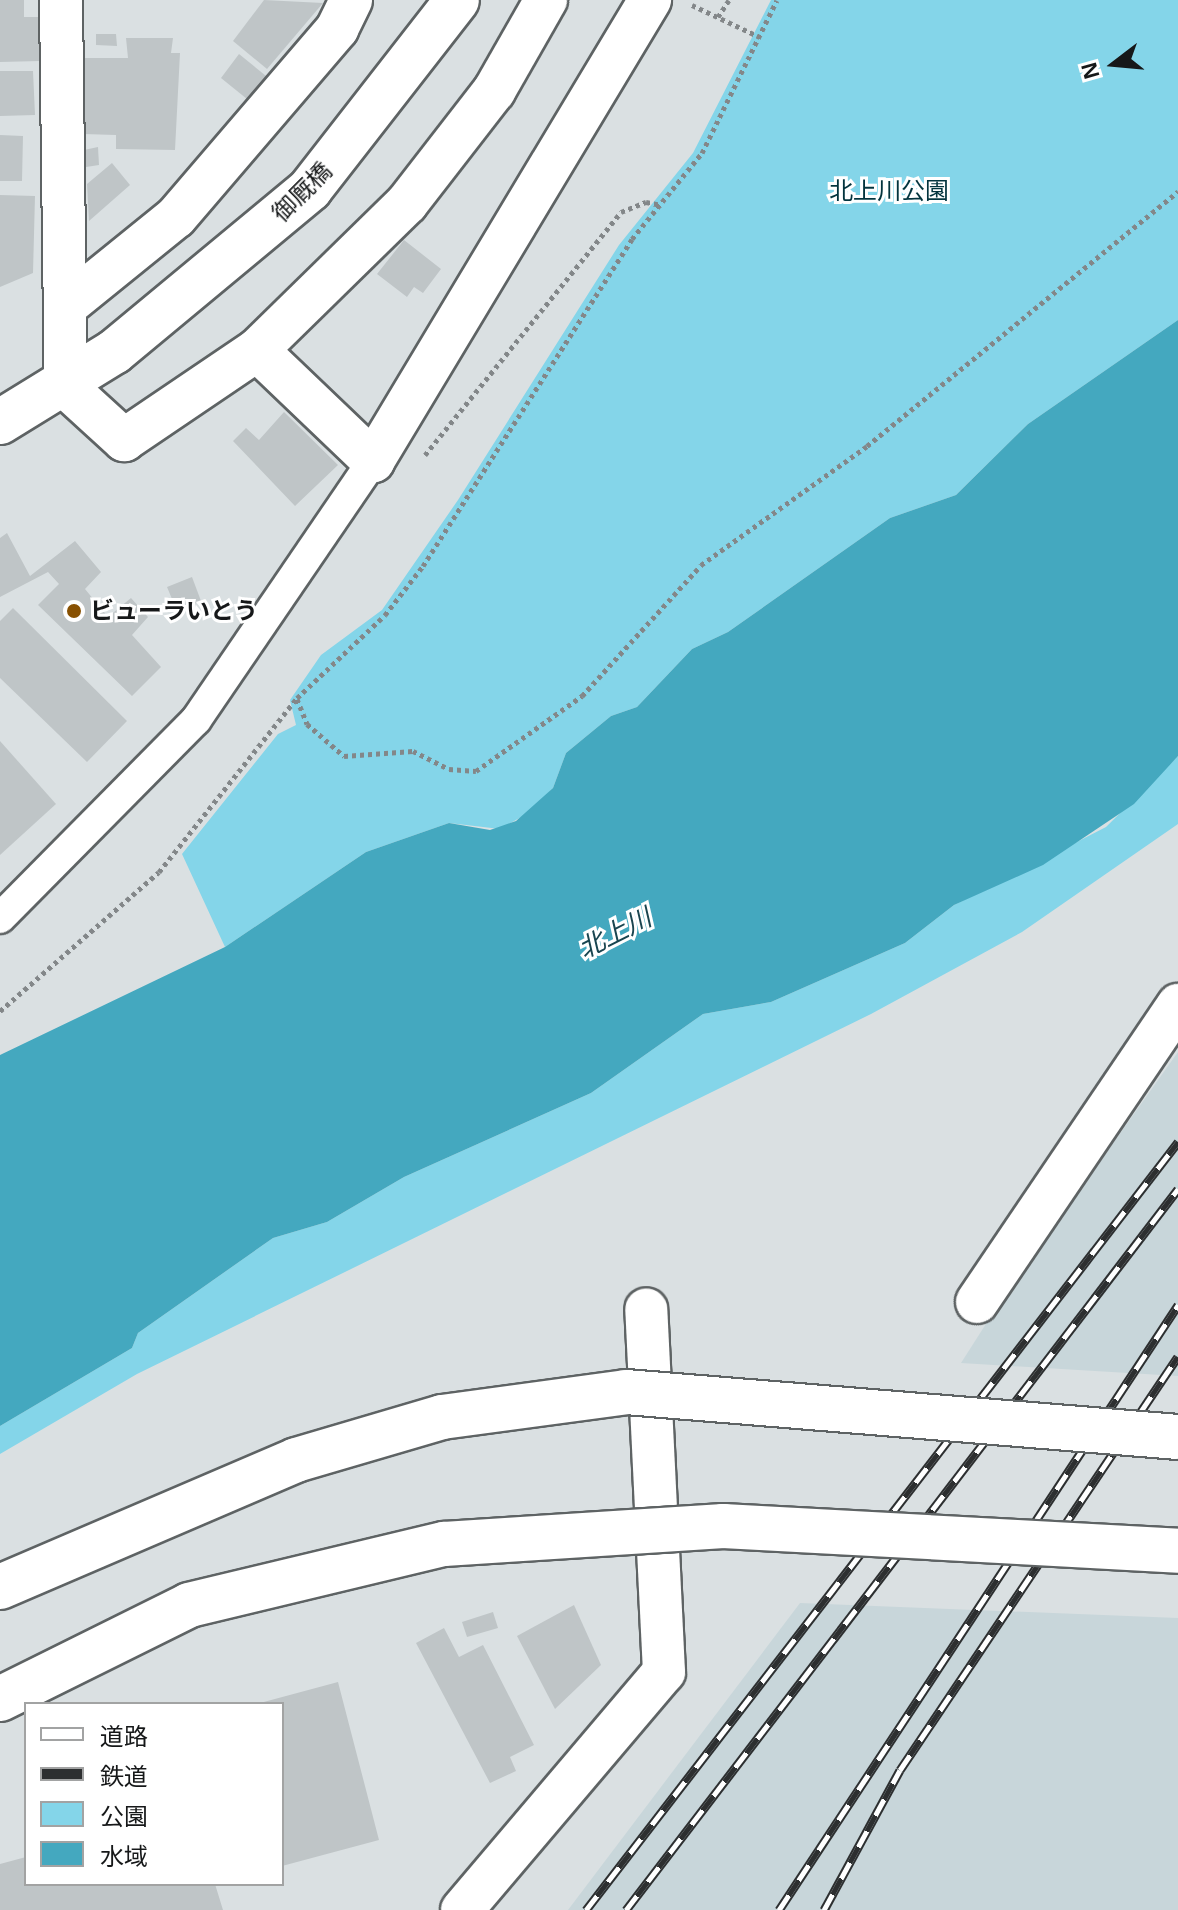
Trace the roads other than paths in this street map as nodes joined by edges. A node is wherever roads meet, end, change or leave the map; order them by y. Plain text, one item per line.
1 (61, 0) edge
2 (351, 0) edge
3 (457, 0) edge
4 (546, 0) edge
5 (650, 0) edge
6 (66, 306) junction
7 (257, 350) junction
8 (66, 387) junction
9 (0, 422) edge
10 (373, 461) junction
11 (0, 918) edge
12 (1178, 1005) edge
13 (977, 1302) dead end
14 (646, 1309) dead end
15 (1178, 1437) edge
16 (1178, 1551) edge
17 (0, 1587) edge
18 (0, 1699) edge
19 (462, 1910) edge

1 - 6 street
2 - 6 street
3 - 8 street, 御厩橋
4 - 7 street
5 - 10 street
6 - 8 street
7 - 8 street
7 - 10 street
8 - 9 street, 御厩橋
10 - 11 street
12 - 13 street
14 - 19 street
15 - 17 street, bridge
16 - 18 street, bridge

